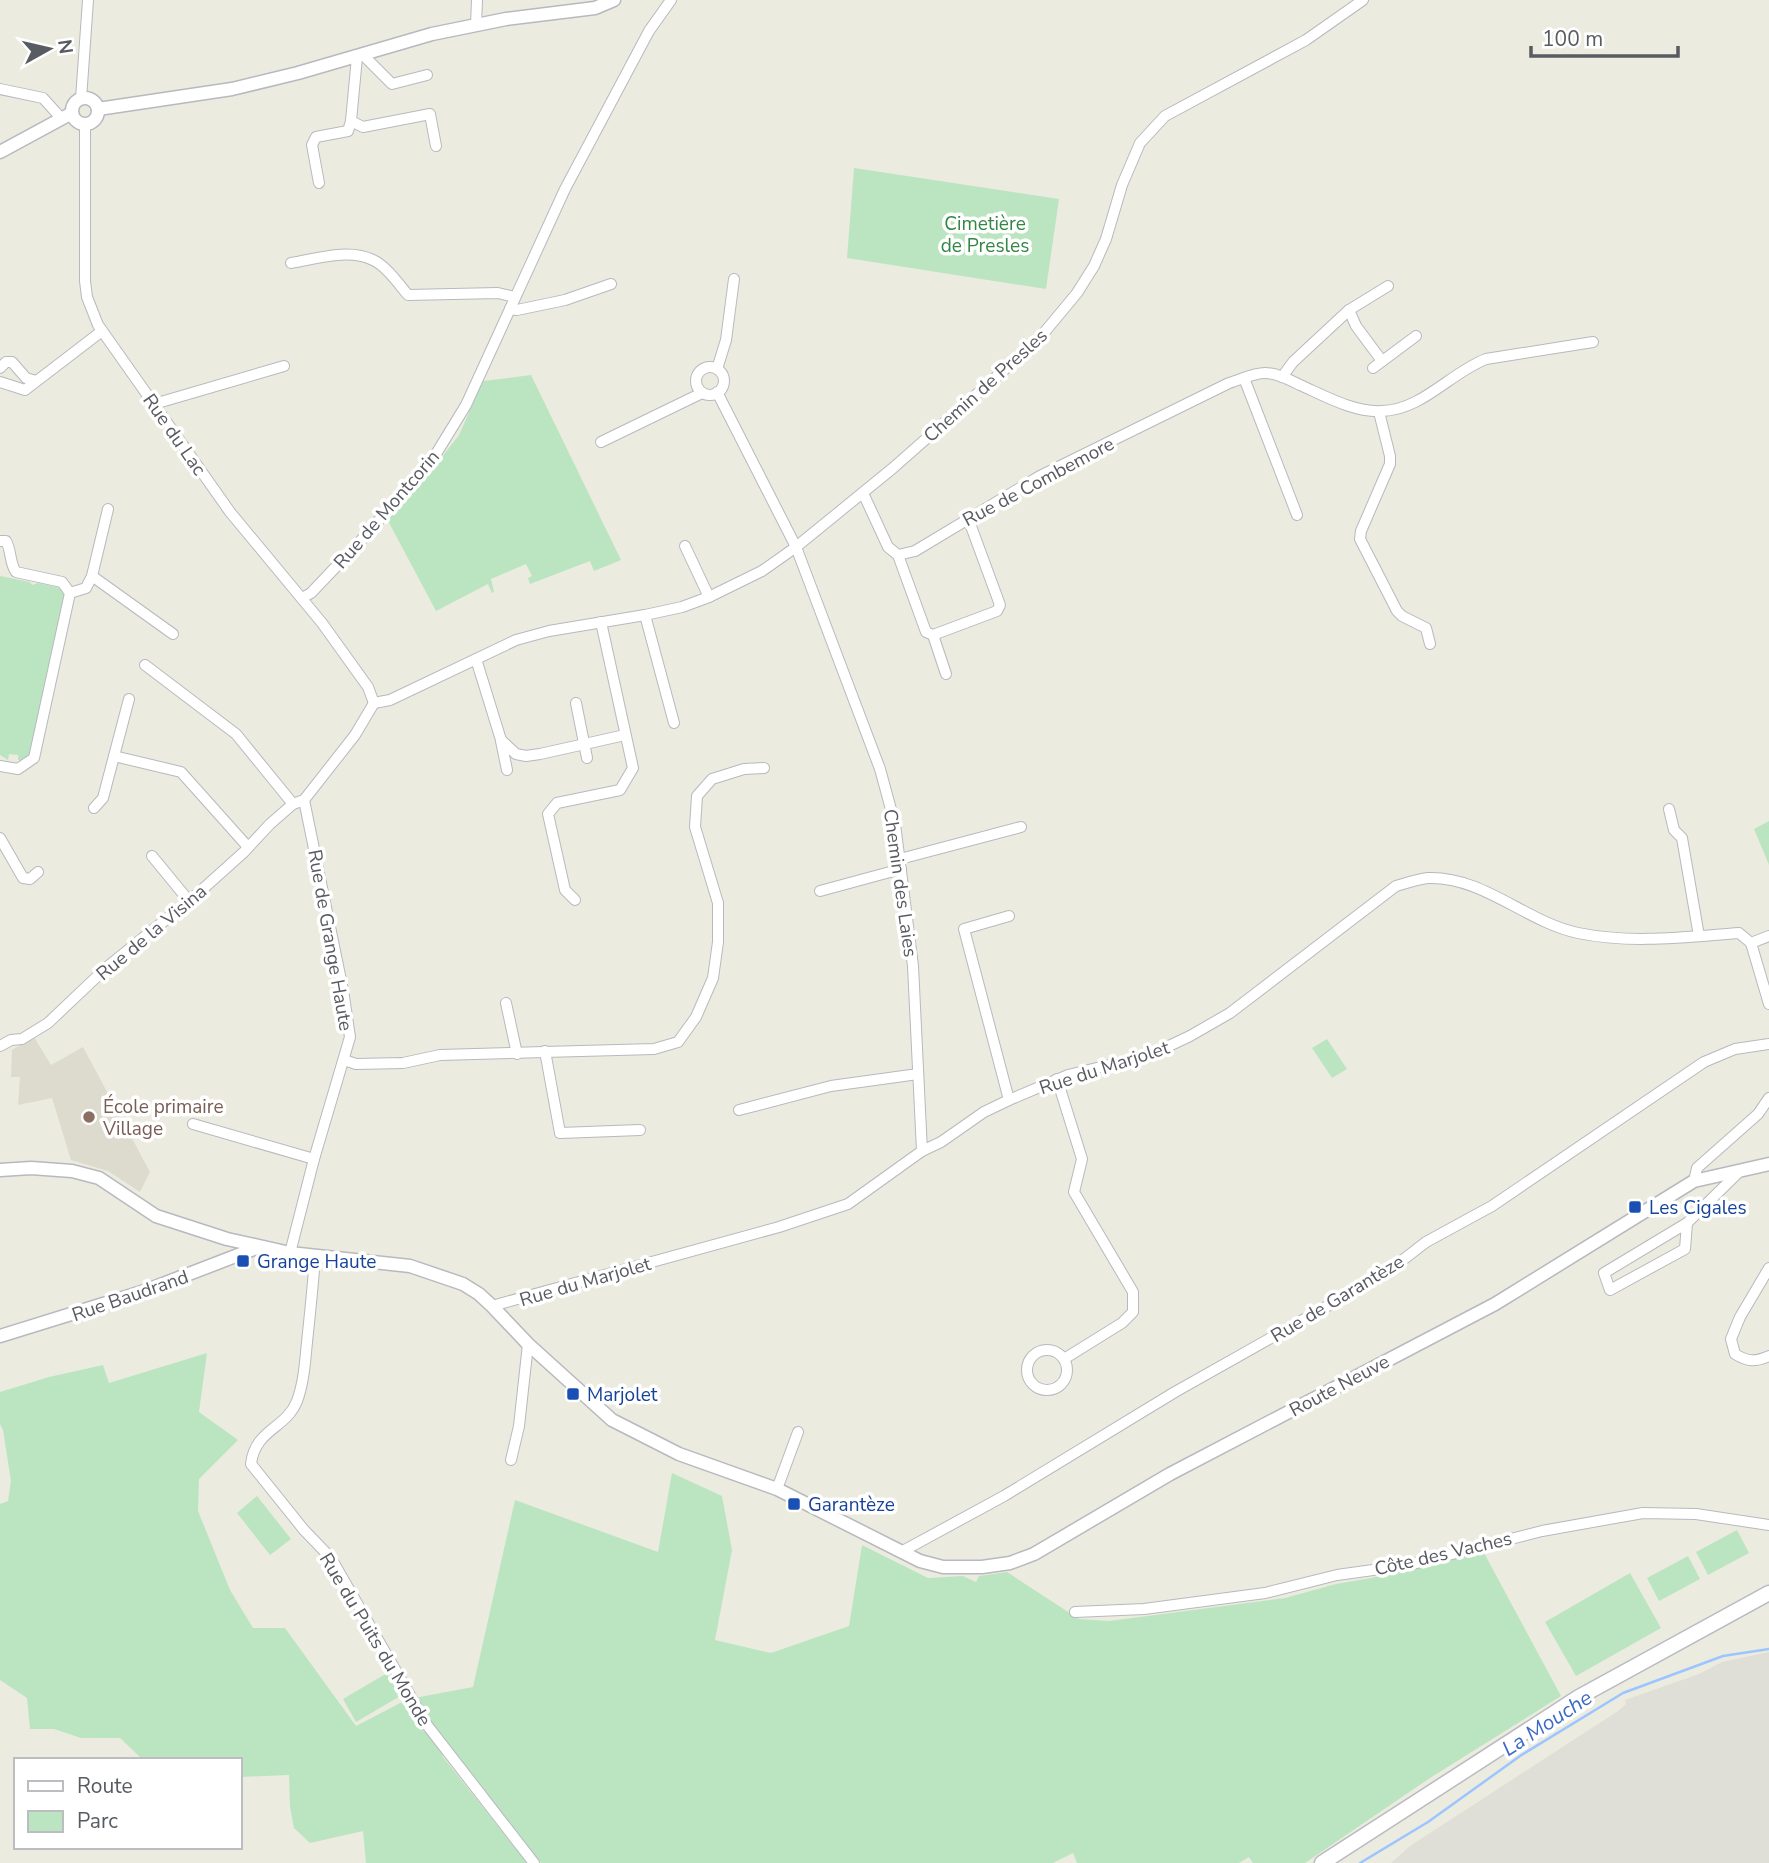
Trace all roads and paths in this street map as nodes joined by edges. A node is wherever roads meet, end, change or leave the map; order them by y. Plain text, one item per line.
1 (88, 0) edge
2 (477, 0) edge
3 (614, 0) edge
4 (671, 0) edge
5 (1363, 0) edge
6 (476, 25) junction
7 (360, 56) junction
8 (427, 75) dead end
9 (0, 89) edge
10 (81, 99) junction
11 (98, 109) junction
12 (66, 116) junction
13 (351, 121) junction
14 (85, 125) junction
15 (436, 146) dead end
16 (0, 152) edge
17 (319, 183) dead end
18 (291, 263) dead end
19 (734, 279) dead end
20 (611, 284) dead end
21 (1388, 286) dead end
22 (515, 298) junction
23 (510, 309) junction
24 (1349, 310) junction
25 (102, 331) junction
26 (1416, 336) dead end
27 (1593, 342) dead end
28 (1382, 361) junction
29 (284, 366) dead end
30 (0, 368) edge
31 (1373, 368) dead end
32 (717, 369) junction
33 (1282, 377) junction
34 (1244, 378) junction
35 (36, 381) junction
36 (0, 382) edge
37 (702, 393) junction
38 (717, 393) junction
39 (154, 404) junction
40 (1379, 412) junction
41 (601, 442) dead end
42 (863, 493) junction
43 (108, 509) dead end
44 (1297, 515) dead end
45 (968, 518) junction
46 (0, 541) edge
47 (685, 546) dead end
48 (796, 547) junction
49 (898, 555) junction
50 (92, 576) junction
51 (70, 593) junction
52 (709, 597) junction
53 (302, 598) junction
54 (645, 615) junction
55 (601, 622) junction
56 (173, 634) dead end
57 (933, 635) junction
58 (1430, 644) dead end
59 (476, 659) junction
60 (145, 665) dead end
61 (946, 674) dead end
62 (129, 699) dead end
63 (576, 703) dead end
64 (373, 704) junction
65 (674, 723) dead end
66 (625, 735) junction
67 (500, 740) junction
68 (584, 744) junction
69 (114, 757) junction
70 (587, 758) dead end
71 (0, 766) edge
72 (764, 768) dead end
73 (507, 770) dead end
74 (304, 800) junction
75 (293, 804) junction
76 (94, 808) dead end
77 (1669, 809) dead end
78 (1021, 827) dead end
79 (0, 838) edge
80 (248, 847) junction
81 (152, 856) dead end
82 (901, 864) junction
83 (38, 873) dead end
84 (820, 891) dead end
85 (575, 900) dead end
86 (189, 901) junction
87 (1009, 916) dead end
88 (1699, 936) junction
89 (1769, 936) edge
90 (1751, 943) junction
91 (506, 1003) dead end
92 (1769, 1004) edge
93 (1769, 1044) edge
94 (0, 1046) edge
95 (545, 1051) junction
96 (517, 1054) junction
97 (344, 1060) junction
98 (918, 1074) junction
99 (1058, 1079) junction
100 (1769, 1098) edge
101 (1009, 1100) junction
102 (739, 1110) dead end
103 (193, 1125) dead end
104 (640, 1130) dead end
105 (922, 1151) junction
106 (314, 1159) junction
107 (1769, 1164) edge
108 (1741, 1169) junction
109 (0, 1170) edge
110 (1694, 1181) junction
111 (1687, 1223) junction
112 (227, 1239) junction
113 (259, 1247) junction
114 (290, 1253) junction
115 (315, 1256) junction
116 (222, 1263) junction
117 (1769, 1268) edge
118 (492, 1306) junction
119 (0, 1336) edge
120 (528, 1344) junction
121 (1769, 1356) edge
122 (1064, 1359) junction
123 (798, 1432) dead end
124 (511, 1460) dead end
125 (777, 1489) junction
126 (1769, 1525) edge
127 (901, 1552) junction
128 (1768, 1594) edge
129 (1075, 1612) dead end
130 (534, 1863) edge
131 (1322, 1863) edge

1 - 10 street
2 - 6 street
3 - 6 street
4 - 22 street, Rue de Montcorin
5 - 42 street, Chemin de Presles
6 - 7 street
7 - 8 street
7 - 11 street
7 - 13 street
9 - 12 street
10 - 11 street
10 - 12 street
11 - 14 street
12 - 14 street
12 - 16 street
13 - 15 street
13 - 17 street
14 - 25 street, Rue du Lac
18 - 22 street
19 - 32 street
20 - 23 street
21 - 24 street
22 - 23 street, Rue de Montcorin
23 - 53 street, Rue de Montcorin
24 - 28 street
24 - 33 street
25 - 35 street
25 - 39 street, Rue du Lac
26 - 28 street
27 - 40 street, Rue de Combemore
28 - 31 street
29 - 39 street
30 - 35 street
32 - 37 street
32 - 38 street
33 - 34 street, Rue de Combemore
33 - 40 street, Rue de Combemore
34 - 44 street
34 - 45 street, Rue de Combemore
35 - 36 street
37 - 38 street
37 - 41 street
38 - 48 street, Chemin des Laies
39 - 53 street, Rue du Lac
40 - 58 street
42 - 48 street, Chemin de Presles
42 - 49 street
43 - 50 street
45 - 49 street, Rue de Combemore
45 - 57 street
46 - 51 street
47 - 52 street
48 - 52 street, Chemin de Presles
48 - 82 street, Chemin des Laies
49 - 57 street
50 - 51 street
50 - 56 street
51 - 71 street
52 - 54 street, Chemin de Presles
53 - 64 street, Rue du Lac
54 - 55 street, Chemin de Presles
54 - 65 street
55 - 59 street, Chemin de Presles
55 - 66 street
57 - 61 street
59 - 64 street, Chemin de Presles
59 - 67 street
60 - 75 street
62 - 69 street
63 - 68 street
64 - 74 street
66 - 68 street
66 - 85 street
67 - 68 street
67 - 73 street
68 - 70 street
69 - 76 street
69 - 80 street
72 - 95 street
74 - 75 street, Rue de la Visina
74 - 97 street, Rue de Grange Haute
75 - 80 street, Rue de la Visina
77 - 88 street
78 - 82 street
79 - 83 street
80 - 86 street, Rue de la Visina
81 - 86 street
82 - 84 street
82 - 98 street, Chemin des Laies
86 - 94 street, Rue de la Visina
87 - 101 street
88 - 90 street, Rue du Marjolet
88 - 99 street, Rue du Marjolet
89 - 90 street
90 - 92 street
91 - 96 street
93 - 127 street, Rue de Garantèze
95 - 96 street
95 - 104 street
96 - 97 street
97 - 106 street, Rue de Grange Haute
98 - 102 street
98 - 105 street, Chemin des Laies
99 - 101 street, Rue du Marjolet
99 - 122 street
100 - 110 street
101 - 105 street, Rue du Marjolet
103 - 106 street
105 - 118 street, Rue du Marjolet
106 - 114 street, Rue de Grange Haute
107 - 108 street, Route Neuve
108 - 110 street, Route Neuve
108 - 111 street
109 - 112 street, Route Neuve
110 - 127 street, Route Neuve
111 - 111 street
112 - 113 street, Route Neuve
112 - 116 street
113 - 114 street, Route Neuve
113 - 116 street, Rue Baudrand
114 - 115 street, Route Neuve
115 - 118 street, Route Neuve
115 - 130 street, Rue du Puits du Monde
116 - 119 street, Rue Baudrand
117 - 121 street
118 - 120 street, Route Neuve
120 - 124 street
120 - 125 street, Route Neuve
122 - 122 street
123 - 125 street
125 - 127 street, Route Neuve
126 - 129 street, Côte des Vaches
128 - 131 main road

